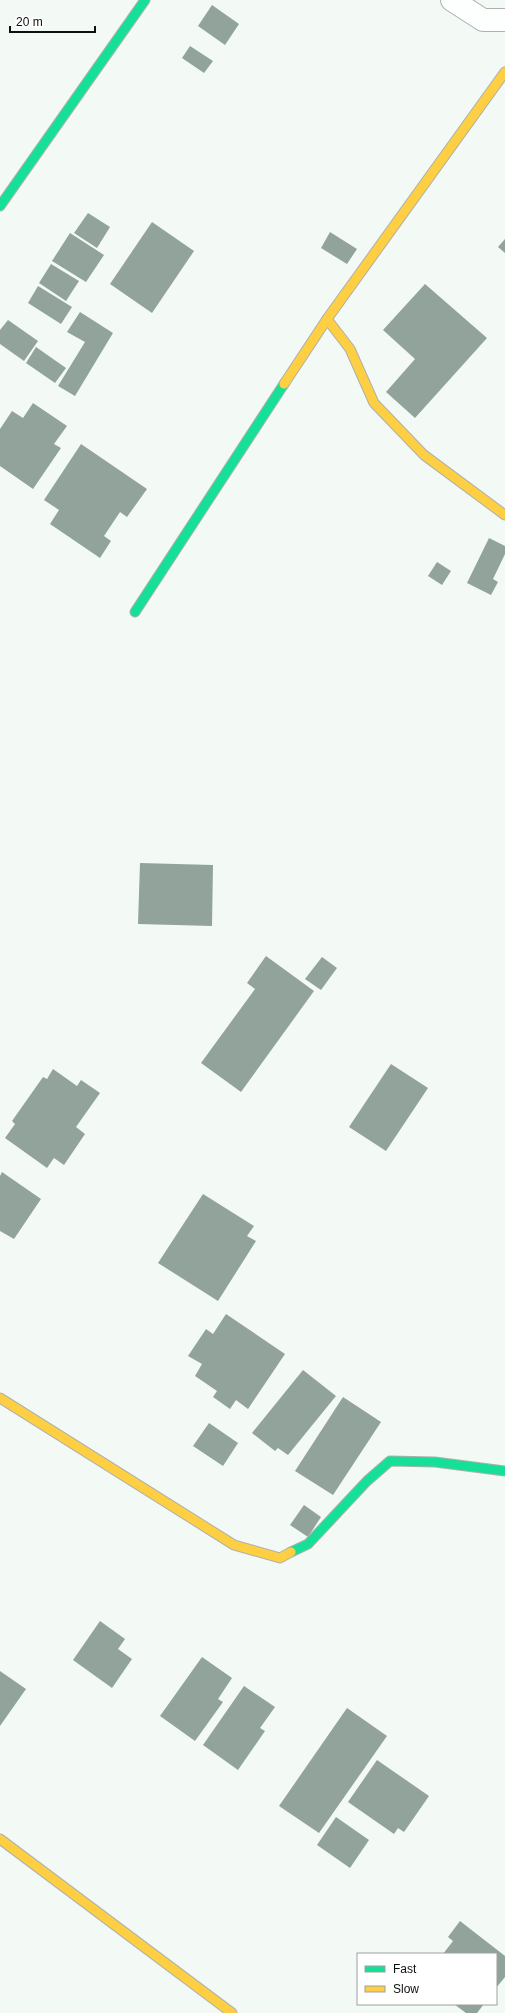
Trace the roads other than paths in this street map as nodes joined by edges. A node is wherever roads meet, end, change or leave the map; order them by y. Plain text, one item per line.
1 (145, 0) edge
2 (452, 0) edge
3 (505, 20) edge
4 (505, 72) edge
5 (0, 206) edge
6 (327, 318) junction
7 (505, 515) edge
8 (135, 612) dead end
9 (0, 1398) edge
10 (505, 1471) edge
11 (0, 1839) edge
12 (232, 2013) edge

1 - 5 street
2 - 3 street
4 - 6 street
6 - 7 street
6 - 8 street
9 - 10 street
11 - 12 street

